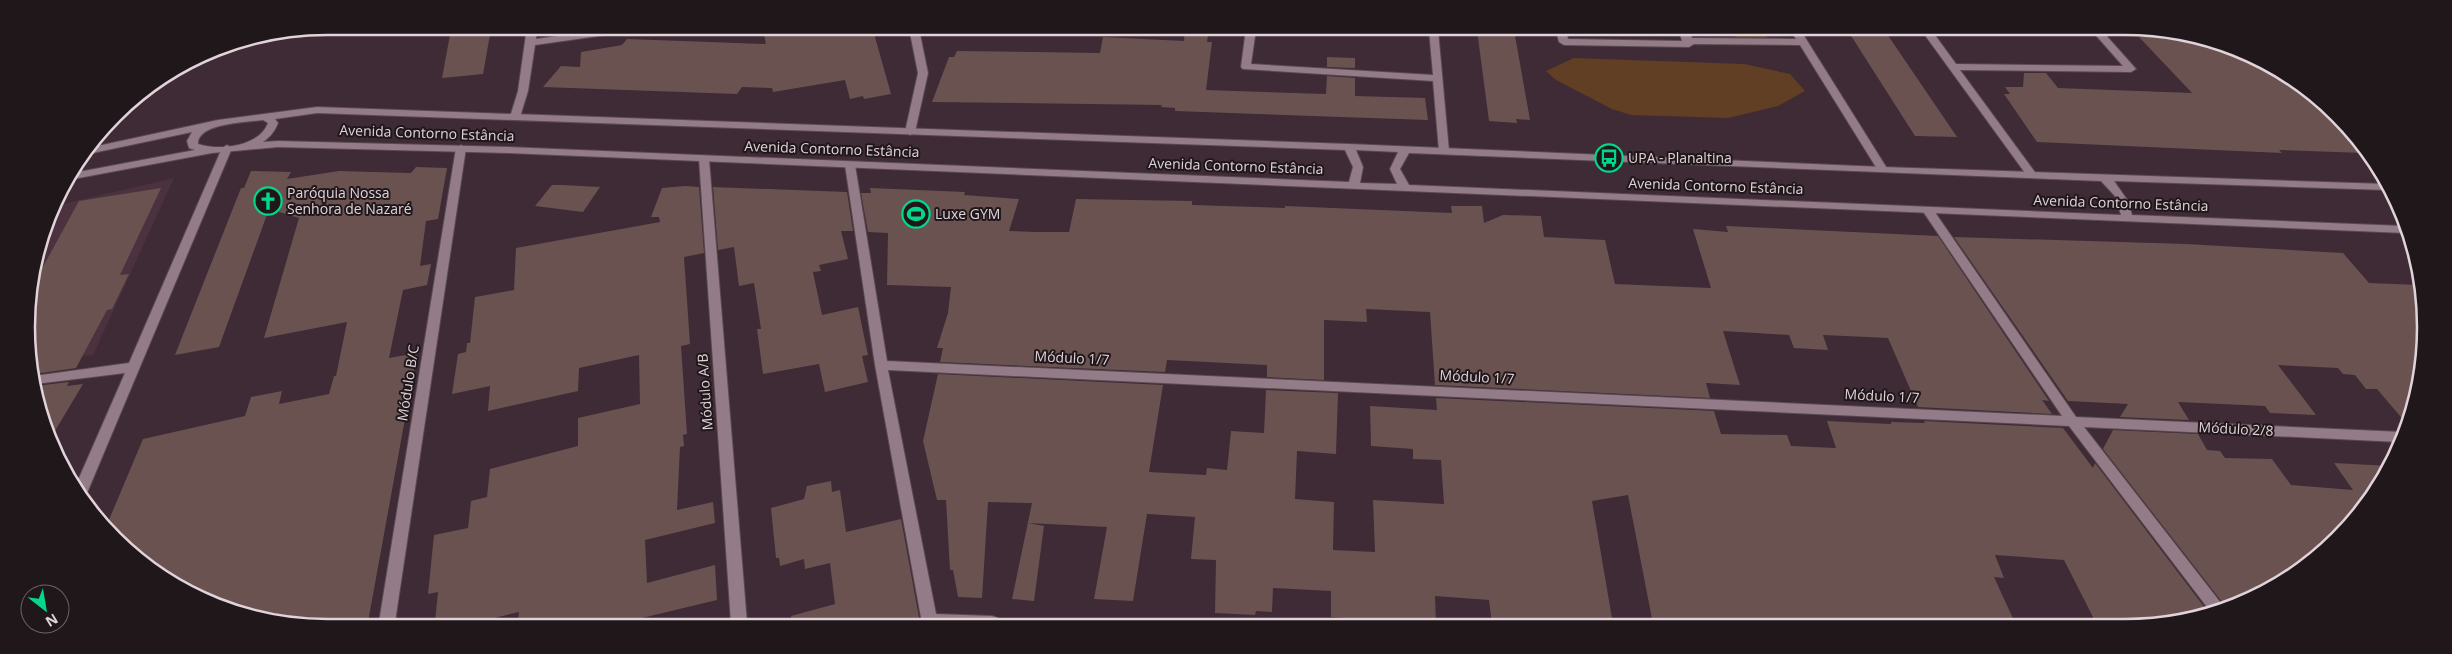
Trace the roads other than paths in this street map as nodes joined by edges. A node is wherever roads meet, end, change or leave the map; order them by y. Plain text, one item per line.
1 (531, 35) edge
2 (589, 35) edge
3 (915, 35) edge
4 (1249, 35) edge
5 (1434, 35) edge
6 (1562, 35) edge
7 (1686, 35) edge
8 (1799, 35) edge
9 (1930, 35) edge
10 (2101, 35) edge
11 (1688, 41) junction
12 (1803, 42) junction
13 (530, 44) junction
14 (1953, 67) junction
15 (1438, 78) junction
16 (262, 116) junction
17 (515, 117) junction
18 (218, 123) junction
19 (910, 132) junction
20 (244, 146) junction
21 (1350, 147) junction
22 (227, 148) junction
23 (461, 148) junction
24 (212, 150) junction
25 (1404, 150) junction
26 (93, 151) edge
27 (1444, 151) junction
28 (704, 158) junction
29 (850, 165) junction
30 (1883, 170) junction
31 (2032, 175) junction
32 (77, 176) edge
33 (2105, 178) junction
34 (1354, 186) junction
35 (2381, 187) edge
36 (1405, 188) junction
37 (1928, 210) junction
38 (2127, 218) junction
39 (2401, 230) edge
40 (881, 365) junction
41 (135, 367) junction
42 (40, 379) edge
43 (2072, 421) junction
44 (2396, 437) edge
45 (83, 487) edge
46 (2214, 605) edge
47 (387, 619) edge
48 (739, 619) edge
49 (930, 619) edge

1 - 13 street
2 - 13 street
3 - 19 street
4 - 15 street
5 - 15 street
6 - 11 street
7 - 11 street
8 - 12 street
9 - 14 street
10 - 14 street
11 - 12 street
12 - 30 street
13 - 17 street
14 - 31 street
15 - 27 street
16 - 17 street, Avenida Contorno Estância
16 - 18 street, Avenida Contorno Estância
16 - 20 street
17 - 19 street, Avenida Contorno Estância
18 - 24 street
18 - 26 street, Avenida Contorno Estância
19 - 21 street, Avenida Contorno Estância
20 - 22 street, Avenida Contorno Estância
20 - 23 street, Avenida Contorno Estância
21 - 25 street, Avenida Contorno Estância
21 - 34 street
22 - 24 street, Avenida Contorno Estância
22 - 41 street
23 - 28 street, Avenida Contorno Estância
23 - 47 street, Módulo B/C
24 - 32 street, Avenida Contorno Estância
25 - 27 street, Avenida Contorno Estância
25 - 36 street
27 - 30 street, Avenida Contorno Estância
28 - 29 street, Avenida Contorno Estância
28 - 48 street, Módulo A/B
29 - 34 street, Avenida Contorno Estância
29 - 40 street
30 - 31 street, Avenida Contorno Estância
31 - 33 street, Avenida Contorno Estância
33 - 35 street, Avenida Contorno Estância
33 - 38 street
34 - 36 street, Avenida Contorno Estância
36 - 37 street, Avenida Contorno Estância
37 - 38 street, Avenida Contorno Estância
37 - 43 street
38 - 39 street, Avenida Contorno Estância
40 - 43 street, Módulo 1/7
40 - 49 street
41 - 42 street
41 - 45 street
43 - 44 street, Módulo 2/8
43 - 46 street

